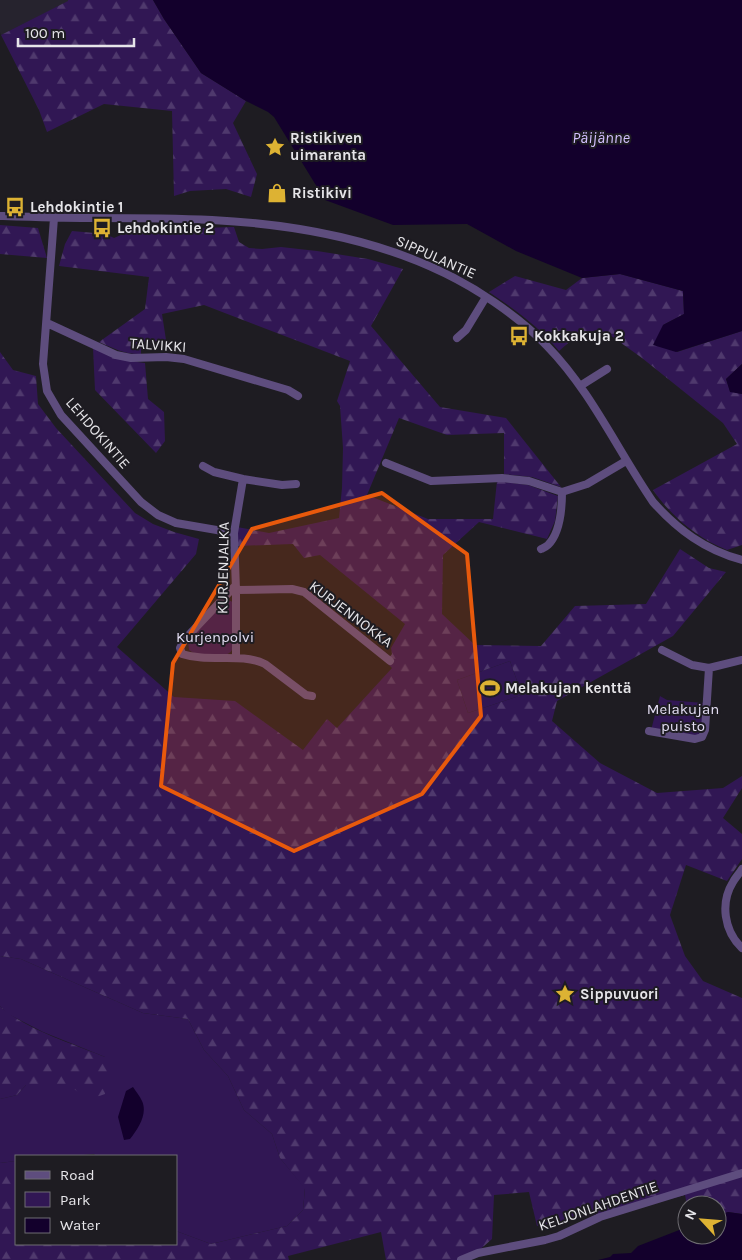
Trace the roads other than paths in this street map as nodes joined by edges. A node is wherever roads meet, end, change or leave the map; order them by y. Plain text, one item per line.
1 (0, 216) edge
2 (54, 218) junction
3 (486, 297) junction
4 (47, 323) junction
5 (457, 338) dead end
6 (606, 369) dead end
7 (580, 386) junction
8 (298, 396) dead end
9 (626, 461) junction
10 (386, 464) dead end
11 (203, 466) dead end
12 (243, 478) junction
13 (296, 484) dead end
14 (562, 492) junction
15 (234, 533) junction
16 (541, 549) dead end
17 (742, 560) edge
18 (235, 588) junction
19 (662, 650) dead end
20 (236, 658) junction
21 (742, 660) edge
22 (390, 661) dead end
23 (709, 668) junction
24 (312, 696) dead end
25 (649, 731) dead end
26 (742, 869) edge
27 (742, 948) edge
28 (742, 1173) edge
29 (461, 1260) edge

1 - 2 street, SIPPULANTIE
2 - 3 street, SIPPULANTIE
2 - 4 street, LEHDOKINTIE
3 - 5 street
3 - 7 street, SIPPULANTIE
4 - 8 street, TALVIKKI
4 - 15 street, LEHDOKINTIE
6 - 7 street
7 - 9 street, SIPPULANTIE
9 - 14 street
9 - 17 street, SIPPULANTIE
10 - 14 street
11 - 12 street
12 - 13 street
12 - 15 street, KURJENJALKA
14 - 16 street
15 - 18 street, KURJENJALKA
18 - 20 street, KURJENJALKA
18 - 20 street
18 - 22 street, KURJENNOKKA
19 - 23 street
20 - 24 street
21 - 23 street
23 - 25 street
26 - 27 street
28 - 29 street, KELJONLAHDENTIE

